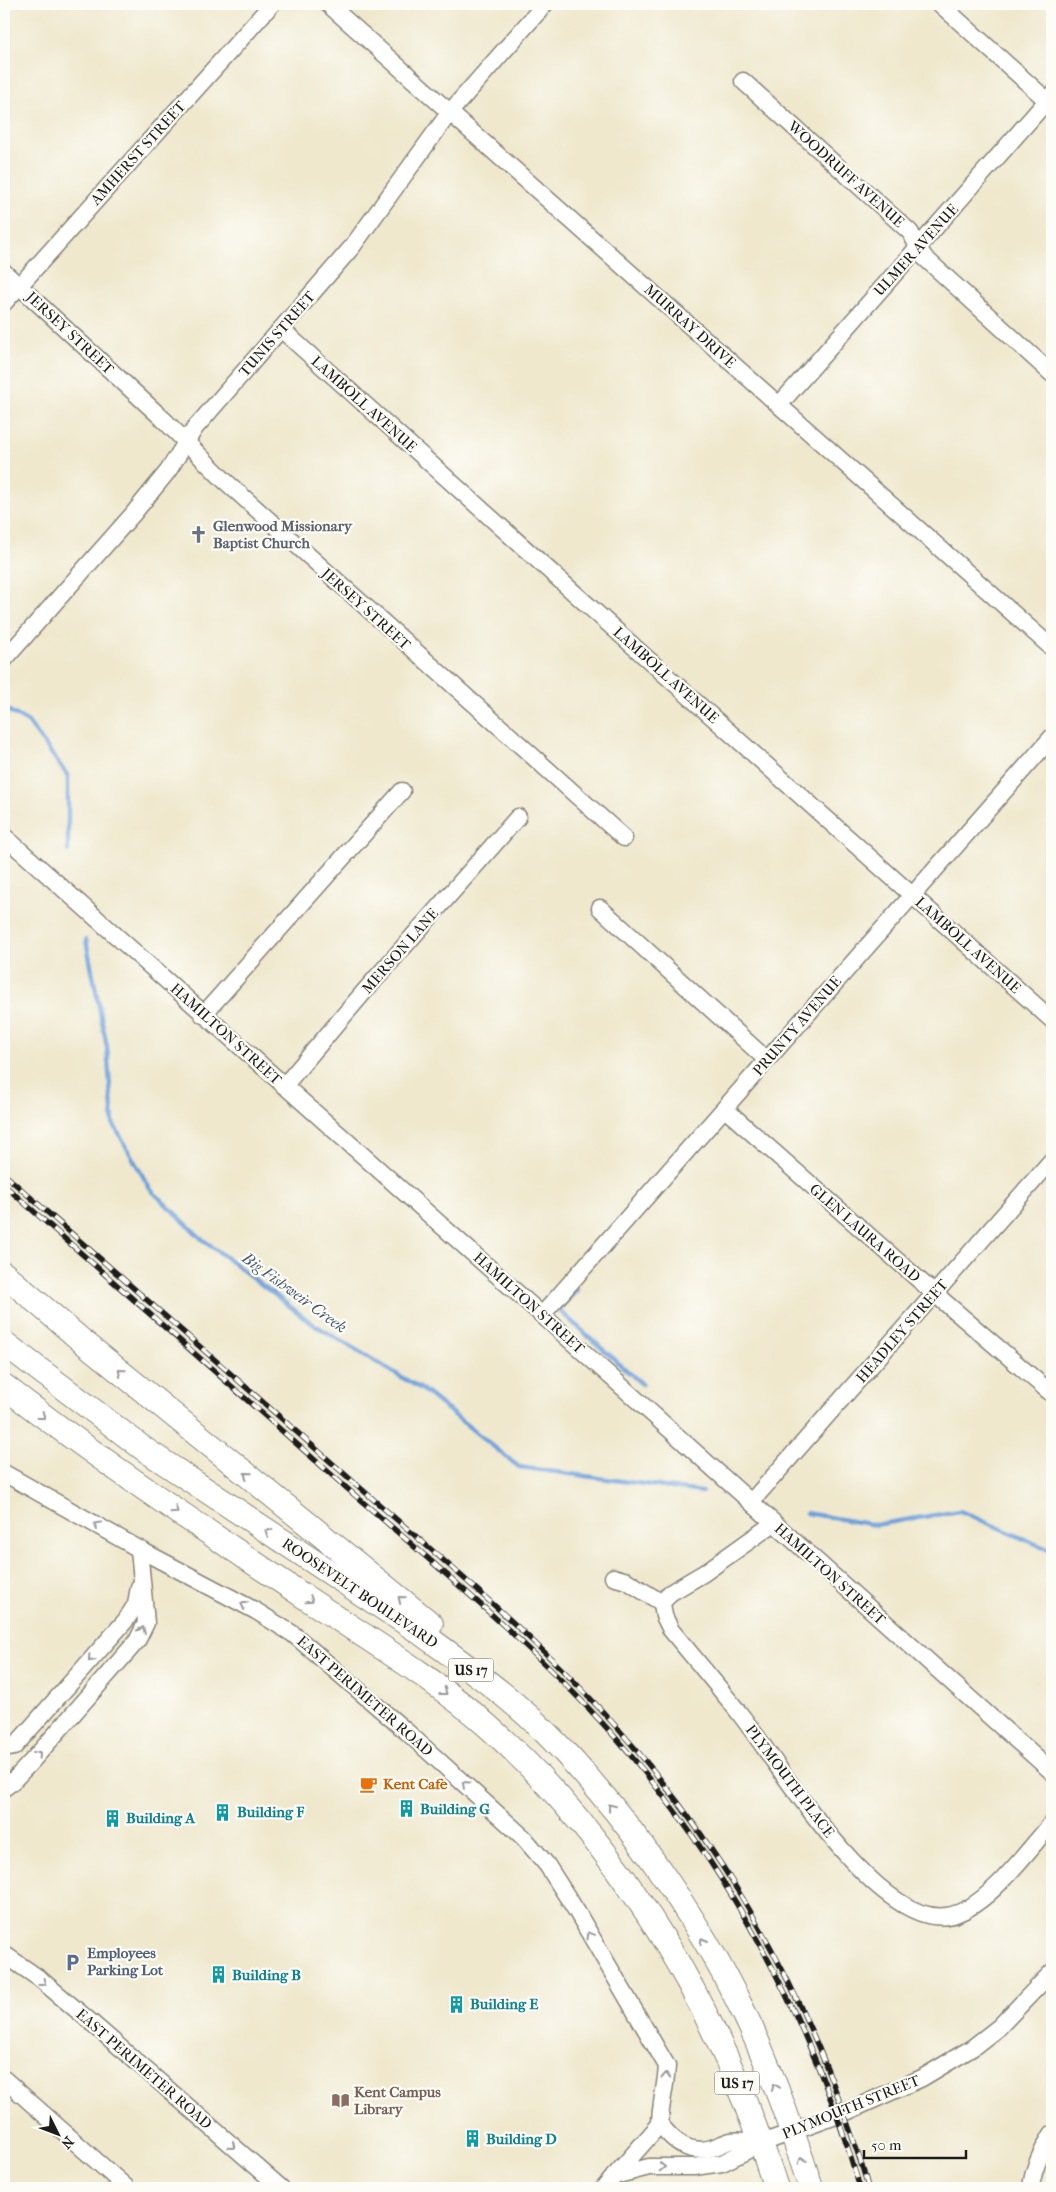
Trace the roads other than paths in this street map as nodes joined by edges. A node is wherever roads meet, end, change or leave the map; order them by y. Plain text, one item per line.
1 (272, 4) edge
2 (328, 4) edge
3 (546, 4) edge
4 (940, 4) edge
5 (743, 81) dead end
6 (1051, 100) edge
7 (450, 112) junction
8 (919, 248) junction
9 (4, 272) edge
10 (19, 286) junction
11 (4, 303) edge
12 (280, 329) junction
13 (1052, 374) edge
14 (779, 405) junction
15 (187, 442) junction
16 (1052, 648) edge
17 (4, 660) edge
18 (1052, 737) edge
19 (402, 791) dead end
20 (518, 817) dead end
21 (4, 836) edge
22 (624, 838) dead end
23 (912, 896) junction
24 (600, 908) dead end
25 (203, 1014) junction
26 (1052, 1020) edge
27 (767, 1060) junction
28 (284, 1086) junction
29 (724, 1109) junction
30 (1052, 1160) edge
31 (4, 1274) edge
32 (935, 1294) junction
33 (542, 1315) junction
34 (4, 1343) edge
35 (4, 1386) edge
36 (1052, 1394) edge
37 (4, 1473) edge
38 (751, 1502) junction
39 (774, 1523) junction
40 (139, 1549) junction
41 (141, 1575) junction
42 (614, 1577) dead end
43 (662, 1603) junction
44 (513, 1703) junction
45 (4, 1749) edge
46 (1052, 1772) edge
47 (4, 1788) edge
48 (1052, 1823) edge
49 (4, 1954) edge
50 (1052, 1972) edge
51 (4, 2079) edge
52 (660, 2124) junction
53 (793, 2132) junction
54 (1052, 2134) edge
55 (762, 2143) junction
56 (609, 2182) edge
57 (127, 2188) edge
58 (281, 2188) edge
59 (776, 2188) edge
60 (811, 2188) edge
61 (1031, 2188) edge

1 - 10 street, AMHERST STREET
2 - 7 street, MURRAY DRIVE
3 - 7 street, TUNIS STREET
4 - 6 street
5 - 8 street, WOODRUFF AVENUE
6 - 8 street, ULMER AVENUE
7 - 12 street, TUNIS STREET
7 - 14 street, MURRAY DRIVE
8 - 13 street, WOODRUFF AVENUE
8 - 14 street, ULMER AVENUE
9 - 10 street, JERSEY STREET
10 - 11 street, AMHERST STREET
10 - 15 street, JERSEY STREET
12 - 15 street, TUNIS STREET
12 - 23 street, LAMBOLL AVENUE
14 - 16 street, MURRAY DRIVE
15 - 17 street, TUNIS STREET
15 - 22 street, JERSEY STREET
18 - 23 street, PRUNTY AVENUE
19 - 25 street
20 - 28 street, MERSON LANE
21 - 25 street, HAMILTON STREET
23 - 26 street, LAMBOLL AVENUE
23 - 27 street, PRUNTY AVENUE
24 - 27 street
25 - 28 street, HAMILTON STREET
27 - 29 street, PRUNTY AVENUE
28 - 33 street, HAMILTON STREET
29 - 32 street, GLEN LAURA ROAD
29 - 33 street, PRUNTY AVENUE
30 - 32 street, HEADLEY STREET
44 -> 31 highway
32 - 36 street, GLEN LAURA ROAD
32 - 38 street, HEADLEY STREET
33 - 38 street, HAMILTON STREET
44 -> 34 highway, ROOSEVELT BOULEVARD / US 17
35 -> 55 highway, US 17
40 -> 37 street, EAST PERIMETER ROAD
38 - 39 street, HAMILTON STREET
39 - 43 street
39 - 46 street, HAMILTON STREET
40 - 41 street
52 -> 40 street, EAST PERIMETER ROAD
41 -> 45 street
47 -> 41 street
42 - 43 street
43 - 48 street, PLYMOUTH PLACE
53 -> 44 highway, ROOSEVELT BOULEVARD / US 17
49 -> 58 street, EAST PERIMETER ROAD
50 - 53 street, PLYMOUTH STREET
51 - 57 street
52 - 55 street
52 - 56 street
53 - 55 street, PLYMOUTH STREET
60 -> 53 highway, ROOSEVELT BOULEVARD / US 17
54 - 61 street
56 -> 55 street, PLYMOUTH STREET
55 - 59 highway, US 17

